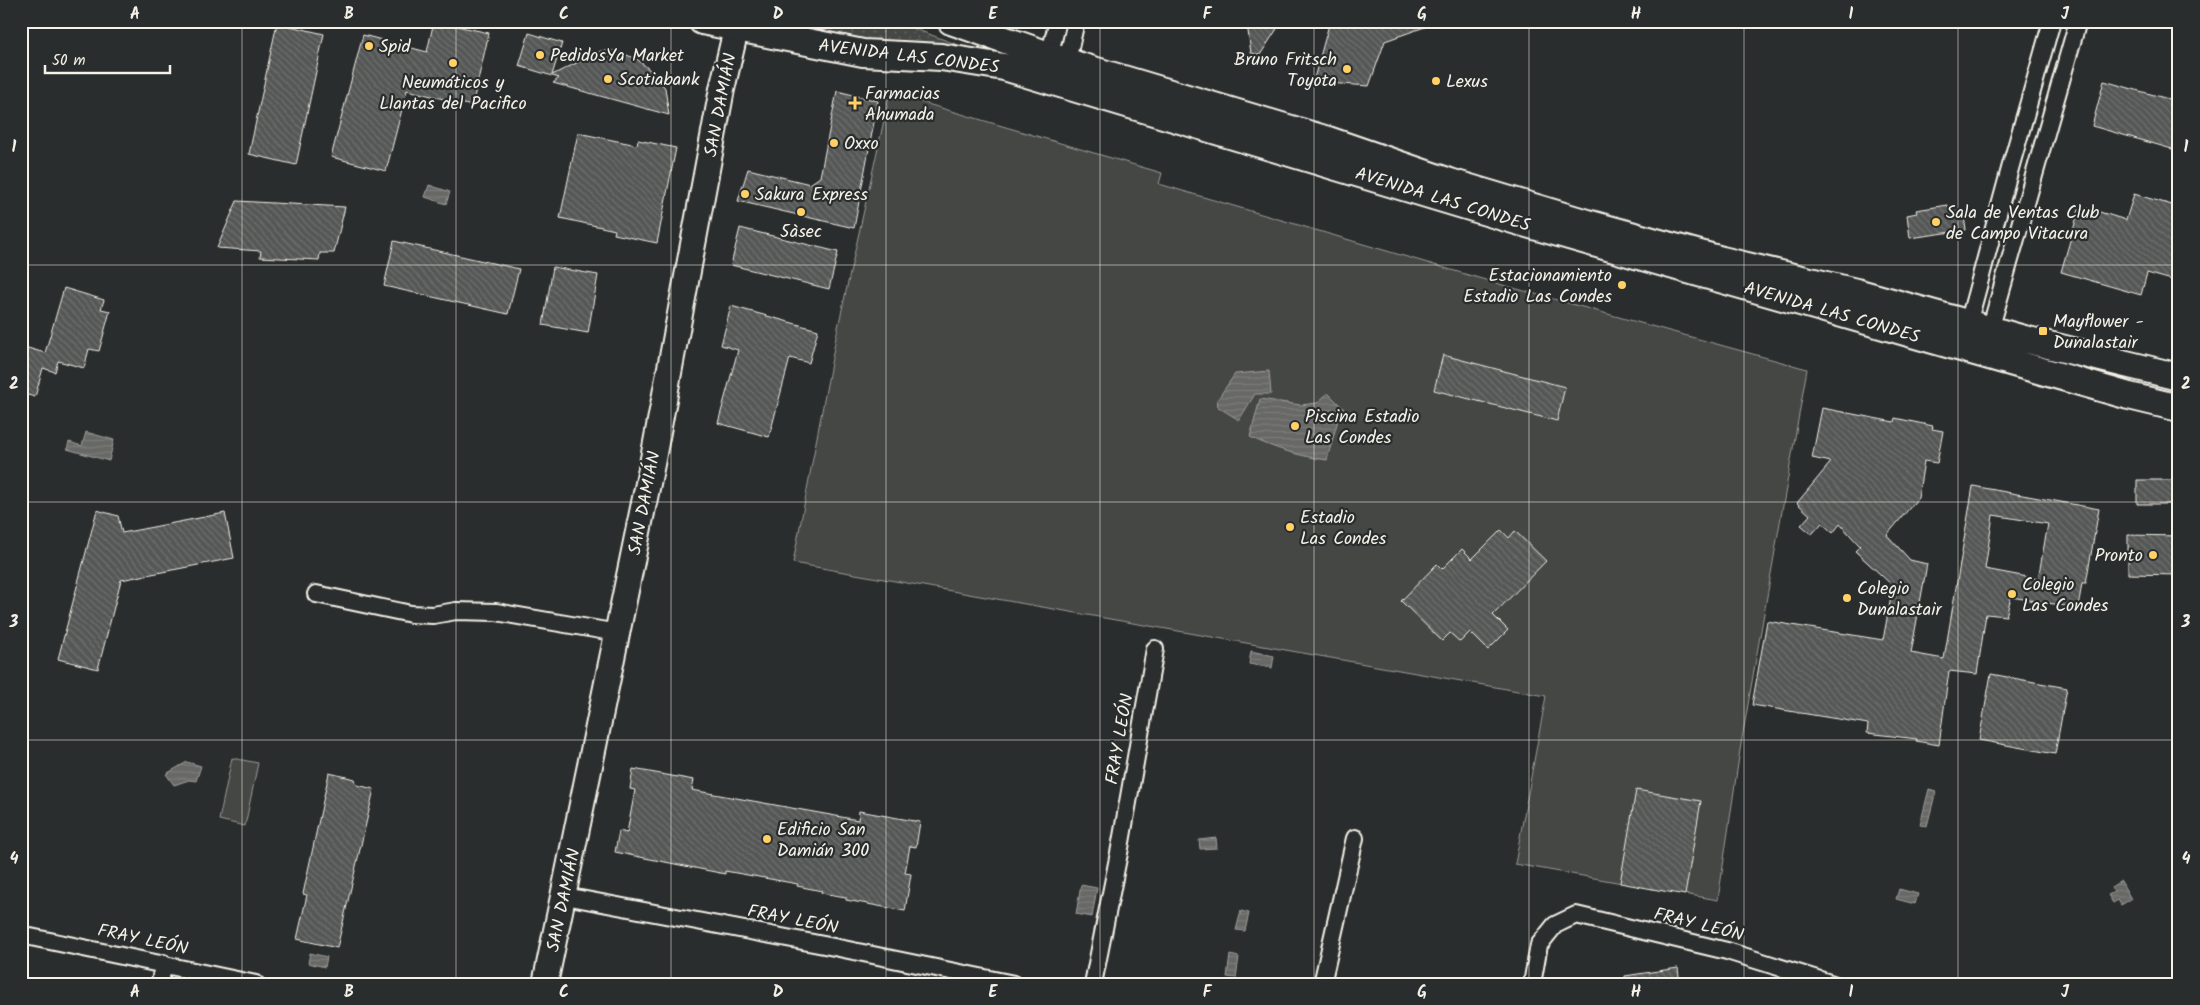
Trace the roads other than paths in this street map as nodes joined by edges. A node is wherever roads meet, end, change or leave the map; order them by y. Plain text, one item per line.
1 (702, 21) edge
2 (951, 21) edge
3 (1058, 21) edge
4 (1076, 21) edge
5 (2052, 21) edge
6 (2078, 21) edge
7 (737, 25) edge
8 (798, 32) edge
9 (1058, 59) junction
10 (2011, 165) junction
11 (2035, 171) junction
12 (1979, 327) junction
13 (2179, 377) edge
14 (2179, 408) edge
15 (316, 594) dead end
16 (618, 633) junction
17 (1155, 649) dead end
18 (1355, 838) dead end
19 (565, 896) junction
20 (21, 935) edge
21 (163, 963) junction
22 (160, 984) edge
23 (256, 984) edge
24 (545, 984) edge
25 (1014, 984) edge
26 (1093, 984) edge
27 (1322, 984) edge
28 (1532, 984) edge
29 (1833, 984) edge

1 - 7 main road, AVENIDA LAS CONDES
2 - 9 main road, AVENIDA LAS CONDES
3 - 9 street
4 - 9 street
5 - 10 street
6 - 11 street
7 - 8 main road, AVENIDA LAS CONDES
7 - 16 main road, SAN DAMIÁN
8 - 14 main road, AVENIDA LAS CONDES
9 - 12 main road, AVENIDA LAS CONDES
10 - 11 street
10 - 12 street
11 - 12 street
12 - 13 main road, AVENIDA LAS CONDES
15 - 16 street
16 - 19 main road, SAN DAMIÁN
17 - 26 street, FRAY LEÓN
18 - 27 street
19 - 24 main road, SAN DAMIÁN
19 - 25 street, FRAY LEÓN
20 - 21 street, FRAY LEÓN
21 - 22 street
21 - 23 street, FRAY LEÓN
28 - 29 street, FRAY LEÓN

